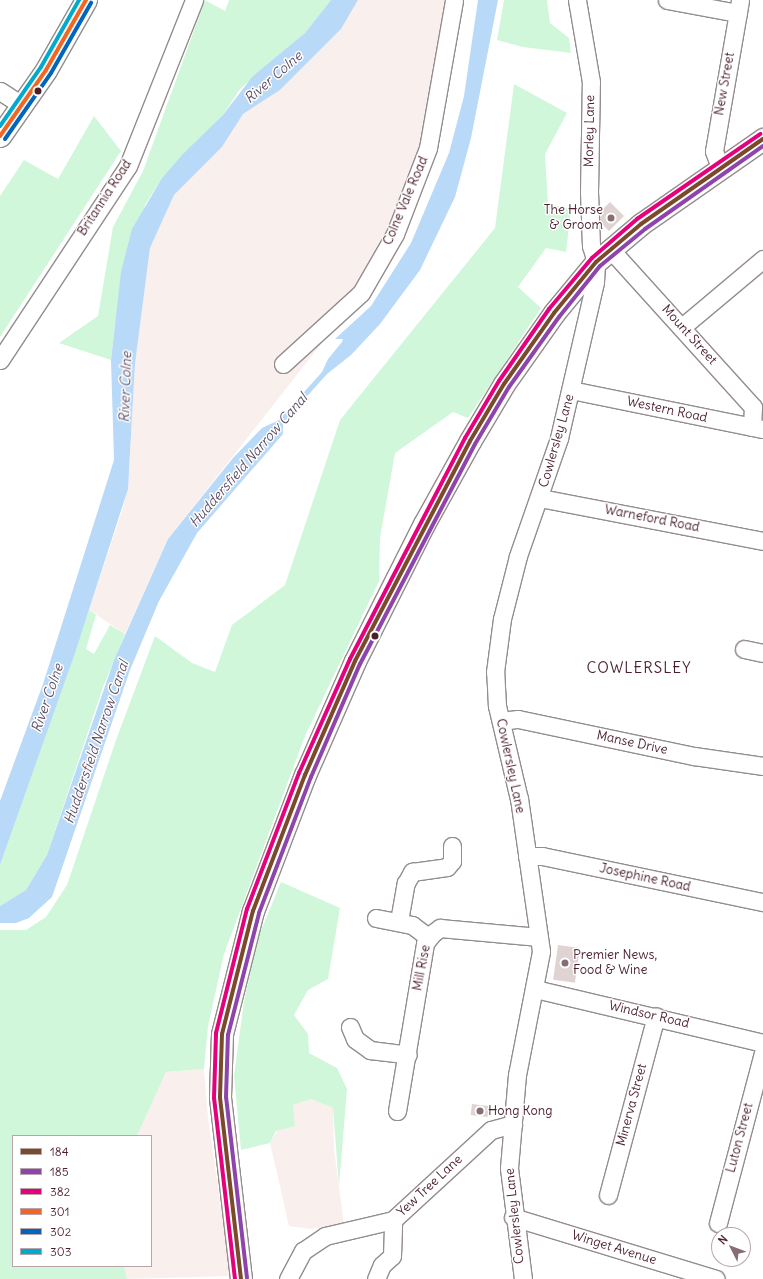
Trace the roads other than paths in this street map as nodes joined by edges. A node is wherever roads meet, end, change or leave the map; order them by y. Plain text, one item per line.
1 (86, 0) edge
2 (194, 0) edge
3 (454, 0) edge
4 (577, 0) edge
5 (671, 0) edge
6 (739, 7) edge
7 (0, 91) edge
8 (23, 106) junction
9 (0, 136) edge
10 (762, 143) edge
11 (720, 167) junction
12 (603, 256) junction
13 (763, 259) edge
14 (682, 327) junction
15 (0, 360) edge
16 (283, 364) dead end
17 (571, 390) junction
18 (758, 403) edge
19 (758, 428) edge
20 (540, 498) junction
21 (763, 541) edge
22 (744, 649) dead end
23 (763, 653) edge
24 (501, 721) junction
25 (763, 766) edge
26 (452, 846) dead end
27 (527, 856) junction
28 (763, 902) edge
29 (376, 918) dead end
30 (399, 921) junction
31 (539, 937) junction
32 (429, 938) junction
33 (535, 989) junction
34 (656, 1016) junction
35 (350, 1027) dead end
36 (763, 1043) edge
37 (763, 1053) edge
38 (408, 1056) junction
39 (397, 1111) dead end
40 (513, 1124) junction
41 (608, 1194) dead end
42 (513, 1217) junction
43 (393, 1220) junction
44 (718, 1223) dead end
45 (241, 1279) edge
46 (288, 1279) edge
47 (376, 1279) edge
48 (523, 1279) edge
49 (716, 1279) edge

1 - 8 main road
2 - 15 street, Britannia Road
3 - 16 street, Colne Vale Road
4 - 12 street, Morley Lane
5 - 6 street
6 - 11 street, New Street
7 - 8 street
8 - 9 main road
10 - 11 main road
11 - 12 main road
12 - 14 street, Mount Street
12 - 17 street, Cowlersley Lane
12 - 45 main road
13 - 14 street
14 - 18 street, Mount Street
17 - 19 street, Western Road
17 - 20 street, Cowlersley Lane
18 - 19 street, Mount Street
20 - 21 street, Warneford Road
20 - 24 street, Cowlersley Lane
22 - 23 street
24 - 25 street, Manse Drive
24 - 27 street, Cowlersley Lane
26 - 30 street
27 - 28 street, Josephine Road
27 - 31 street, Cowlersley Lane
29 - 30 street
30 - 32 street
31 - 32 street, Mill Rise
31 - 33 street, Cowlersley Lane
32 - 38 street, Mill Rise
33 - 34 street, Windsor Road
33 - 40 street, Cowlersley Lane
34 - 36 street, Windsor Road
34 - 41 street, Minerva Street
35 - 38 street
37 - 44 street, Luton Street
38 - 39 street, Mill Rise
40 - 42 street, Cowlersley Lane
40 - 43 street, Yew Tree Lane
42 - 48 street, Cowlersley Lane
42 - 49 street, Winget Avenue
43 - 46 street, Yew Tree Lane
43 - 47 street

